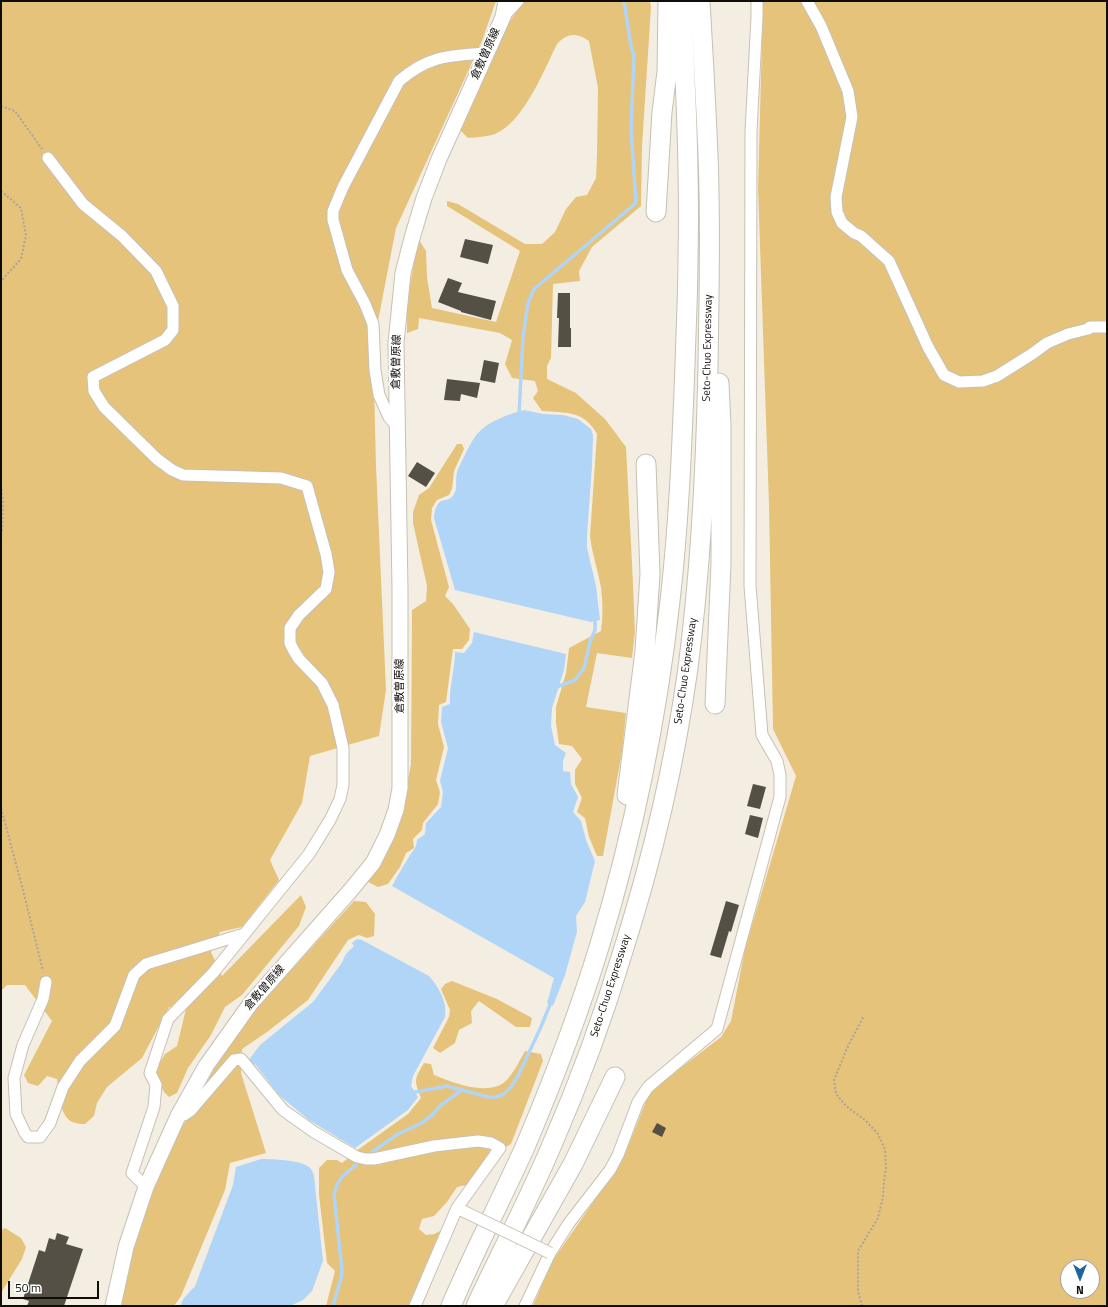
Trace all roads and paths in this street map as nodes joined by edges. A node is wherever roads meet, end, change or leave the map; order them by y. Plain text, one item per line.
1 (506, 1) edge
2 (518, 1) edge
3 (668, 1) edge
4 (681, 1) edge
5 (700, 1) edge
6 (757, 1) edge
7 (807, 1) edge
8 (503, 17) junction
9 (486, 53) junction
10 (1, 106) edge
11 (48, 158) joint
12 (1, 191) edge
13 (656, 212) dead end
14 (710, 250) junction
15 (1, 281) edge
16 (1107, 327) edge
17 (397, 427) junction
18 (646, 464) dead end
19 (1, 485) edge
20 (1, 533) edge
21 (715, 704) dead end
22 (1, 808) edge
23 (617, 884) junction
24 (244, 934) junction
25 (46, 982) joint
26 (864, 1016) dead end
27 (615, 1077) dead end
28 (178, 1116) junction
29 (146, 1187) junction
30 (460, 1209) junction
31 (550, 1253) junction
32 (112, 1306) edge
33 (416, 1306) edge
34 (451, 1306) edge
35 (476, 1306) edge
36 (493, 1306) edge
37 (525, 1306) edge
38 (862, 1306) edge

1 - 8 street, 倉敷曽原線
2 - 8 street
3 - 13 highway
4 - 23 highway, Seto-Chuo Expressway
5 - 14 highway, Seto-Chuo Expressway
6 - 31 street
7 - 16 street
8 - 9 street, 倉敷曽原線
9 - 17 street, 倉敷曽原線
9 - 17 street
10 - 11 path
11 - 24 street
12 - 15 path
14 - 21 highway
14 - 35 highway, Seto-Chuo Expressway
17 - 28 street, 倉敷曽原線
18 - 23 highway
19 - 20 path
22 - 25 path
23 - 34 highway, Seto-Chuo Expressway
24 - 25 street
24 - 29 street
26 - 38 path
27 - 36 highway
28 - 29 street, 倉敷曽原線
28 - 30 street
29 - 32 street, 倉敷曽原線
30 - 31 street, bridge
30 - 33 street
31 - 37 street

